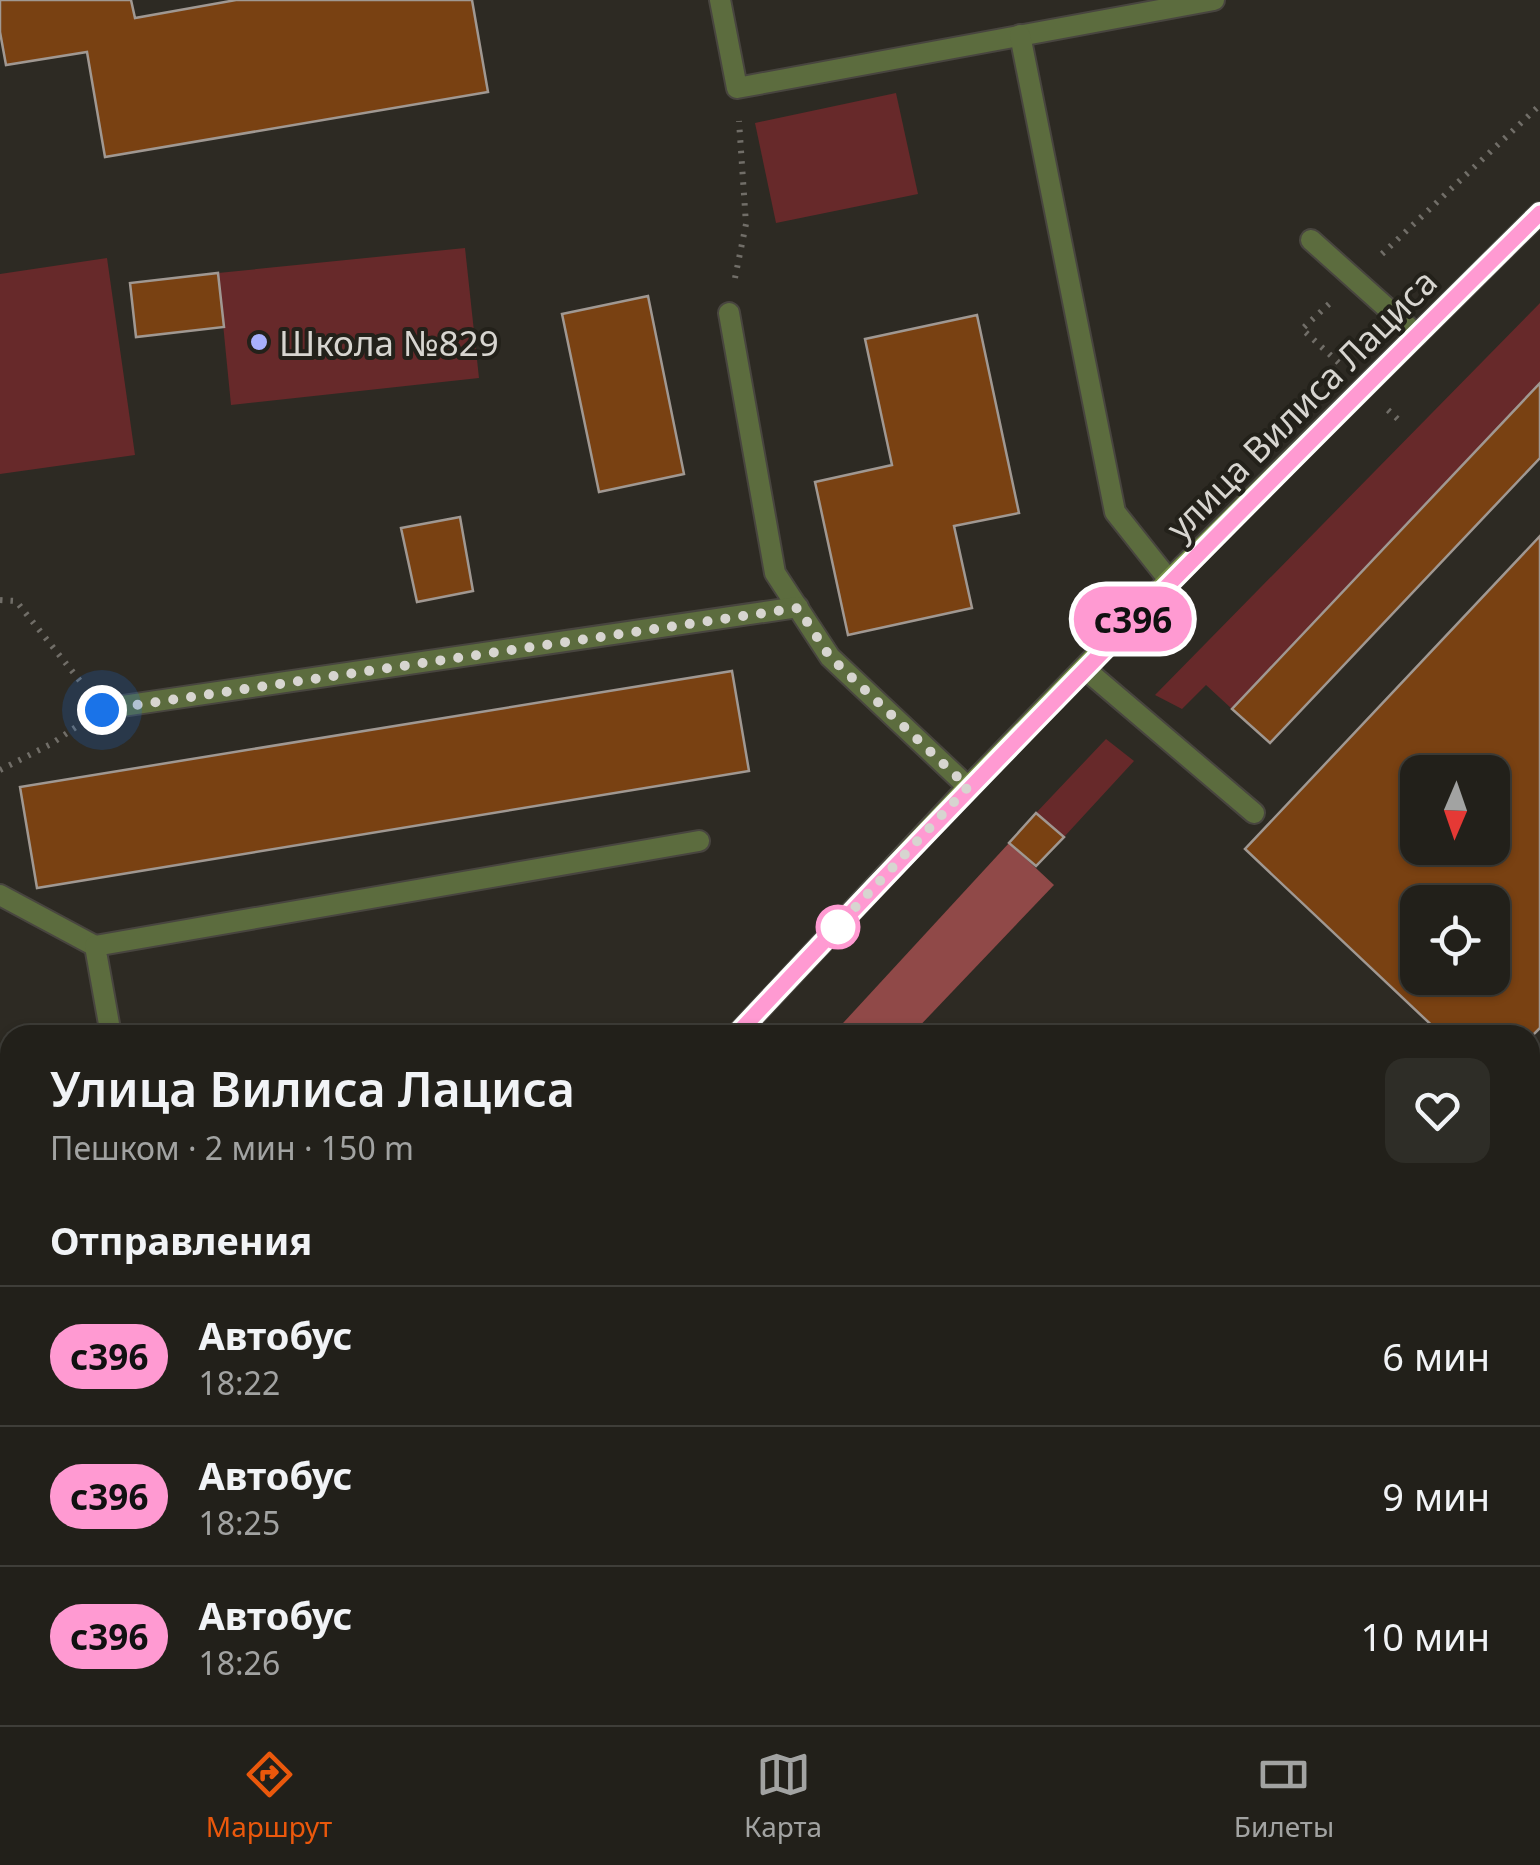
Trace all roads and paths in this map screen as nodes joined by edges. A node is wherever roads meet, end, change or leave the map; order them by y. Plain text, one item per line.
1 (720, 0) edge
2 (1214, 0) edge
3 (1020, 35) junction
4 (737, 88) junction
5 (1540, 105) edge
6 (1540, 213) edge
7 (1311, 240) dead end
8 (1355, 279) junction
9 (728, 313) joint
10 (1417, 335) junction
11 (1365, 387) junction
12 (1402, 423) dead end
13 (1169, 580) junction
14 (0, 600) edge
15 (798, 608) junction
16 (1085, 669) junction
17 (102, 710) junction
18 (0, 770) edge
19 (968, 787) junction
20 (1254, 813) dead end
21 (699, 841) dead end
22 (0, 895) edge
23 (96, 946) junction
24 (109, 1025) edge
25 (745, 1025) edge

1 - 4 lane
2 - 3 lane
3 - 4 lane
3 - 13 lane
4 - 9 path
5 - 8 path
6 - 10 street, улица Вилиса Лациса
7 - 8 lane
8 - 10 lane
8 - 11 path
9 - 15 lane
10 - 11 street, улица Вилиса Лациса
11 - 12 path
11 - 13 street, улица Вилиса Лациса
13 - 16 street, улица Вилиса Лациса
14 - 17 path
15 - 17 lane
15 - 19 lane
16 - 19 street, улица Вилиса Лациса
16 - 20 lane
17 - 18 path
19 - 25 street, улица Вилиса Лациса
21 - 23 lane
22 - 23 lane
23 - 24 lane

